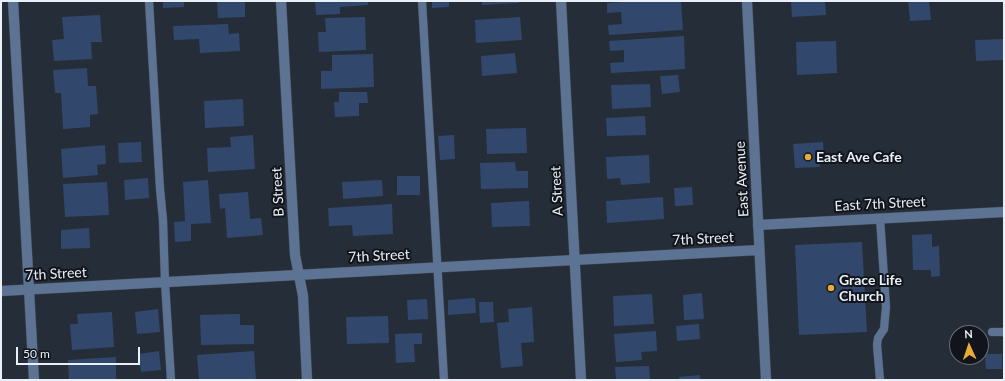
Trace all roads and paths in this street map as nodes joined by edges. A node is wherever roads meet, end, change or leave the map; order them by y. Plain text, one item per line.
1 (13, 1) edge
2 (149, 1) edge
3 (282, 1) edge
4 (422, 1) edge
5 (561, 1) edge
6 (747, 1) edge
7 (1004, 212) edge
8 (880, 218) junction
9 (758, 224) junction
10 (759, 250) junction
11 (575, 260) junction
12 (438, 267) junction
13 (299, 275) junction
14 (165, 282) junction
15 (29, 289) junction
16 (1, 291) edge
17 (992, 332) dead end
18 (1004, 332) edge
19 (34, 380) edge
20 (170, 380) edge
21 (307, 380) edge
22 (444, 380) edge
23 (581, 380) edge
24 (766, 380) edge
25 (880, 380) edge

1 - 15 street
2 - 14 lane
3 - 13 street, B Street
4 - 12 lane
5 - 11 street, A Street
6 - 9 street, East Avenue
7 - 8 street, East 7th Street
8 - 9 street, East 7th Street
8 - 25 lane
9 - 10 street, East Avenue
10 - 11 street, 7th Street
10 - 24 street, East Avenue
11 - 12 street, 7th Street
11 - 23 street, A Street
12 - 13 street, 7th Street
12 - 22 lane
13 - 14 street, 7th Street
13 - 21 street, B Street
14 - 15 street, 7th Street
14 - 20 lane
15 - 16 street, 7th Street
15 - 19 street
17 - 18 lane

